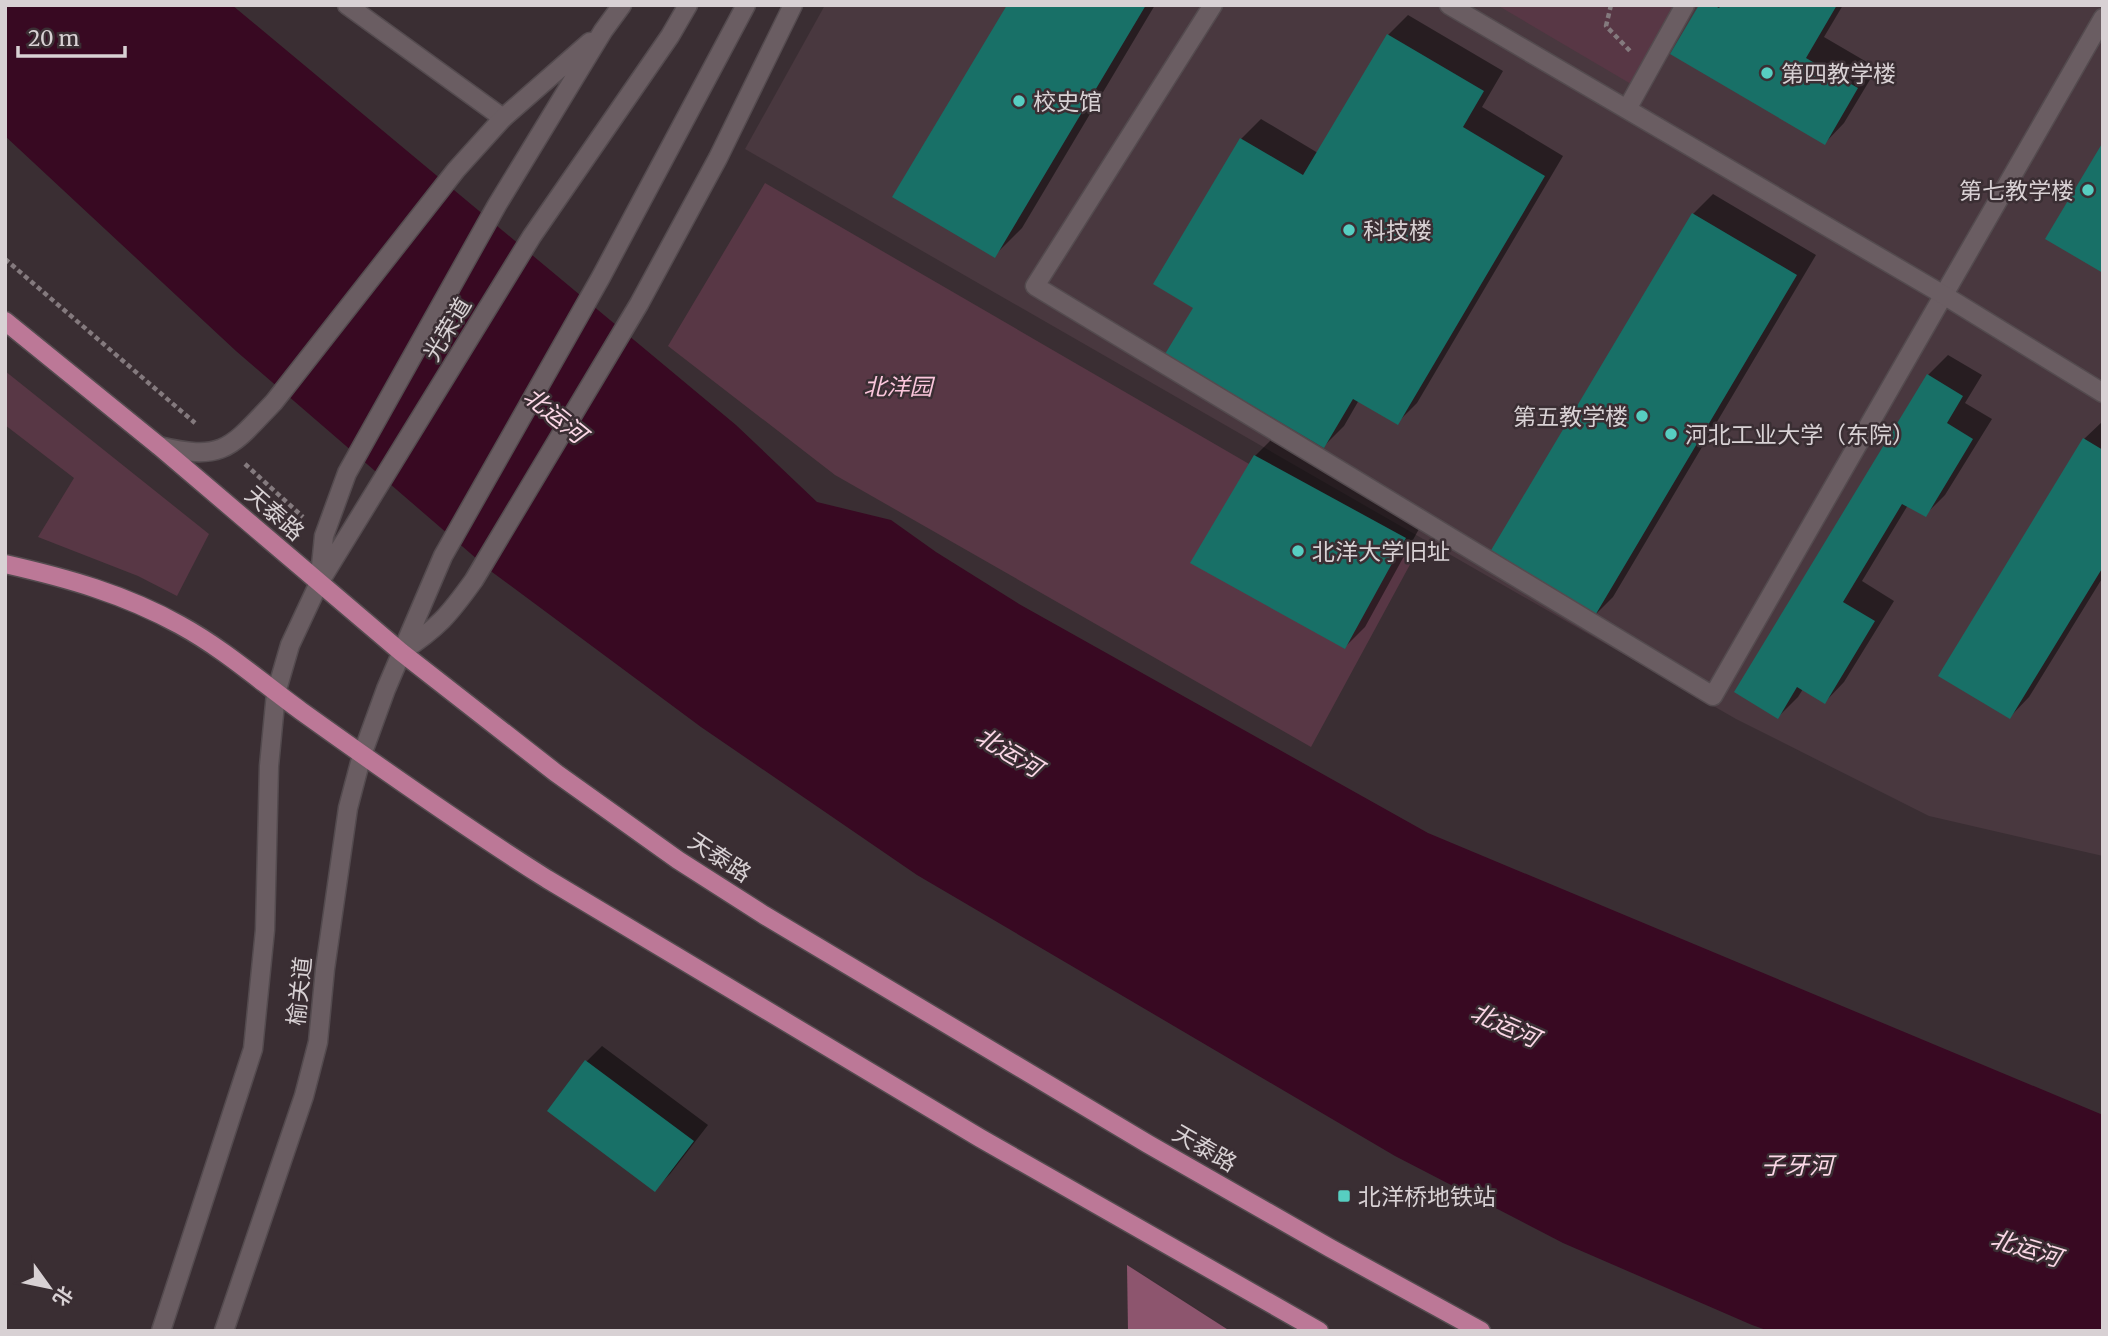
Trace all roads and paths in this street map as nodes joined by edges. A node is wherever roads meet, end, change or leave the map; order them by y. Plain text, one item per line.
1 (347, 5) edge
2 (622, 5) edge
3 (688, 5) edge
4 (746, 5) edge
5 (793, 5) edge
6 (1213, 5) edge
7 (1450, 5) edge
8 (1611, 5) edge
9 (1685, 5) edge
10 (2103, 18) edge
11 (603, 30) junction
12 (1648, 71) junction
13 (1627, 109) junction
14 (503, 118) junction
15 (5, 259) edge
16 (1942, 294) junction
17 (5, 321) edge
18 (2103, 393) edge
19 (159, 446) junction
20 (227, 448) junction
21 (324, 536) junction
22 (5, 564) edge
23 (319, 583) junction
24 (401, 652) junction
25 (276, 693) junction
26 (362, 755) junction
27 (161, 1331) edge
28 (224, 1331) edge
29 (1319, 1331) edge
30 (1480, 1331) edge

1 - 14 main road
2 - 11 main road
3 - 23 main road, 光荣道
4 - 24 main road
5 - 24 main road
6 - 16 main road
7 - 13 main road
8 - 12 path
9 - 12 main road
10 - 16 main road
11 - 14 main road
11 - 21 main road
12 - 13 main road
13 - 16 main road
14 - 20 main road
15 - 20 path
16 - 18 main road
17 - 19 main road, 天泰路
19 - 20 main road
19 - 23 main road, 天泰路
20 - 21 path
21 - 23 main road
22 - 25 main road
23 - 24 main road, 天泰路
23 - 25 main road, 光荣道
24 - 26 main road, 榆关道
24 - 30 main road, 天泰路
25 - 26 main road
25 - 27 main road, 榆关道
26 - 28 main road, 榆关道
26 - 29 main road

